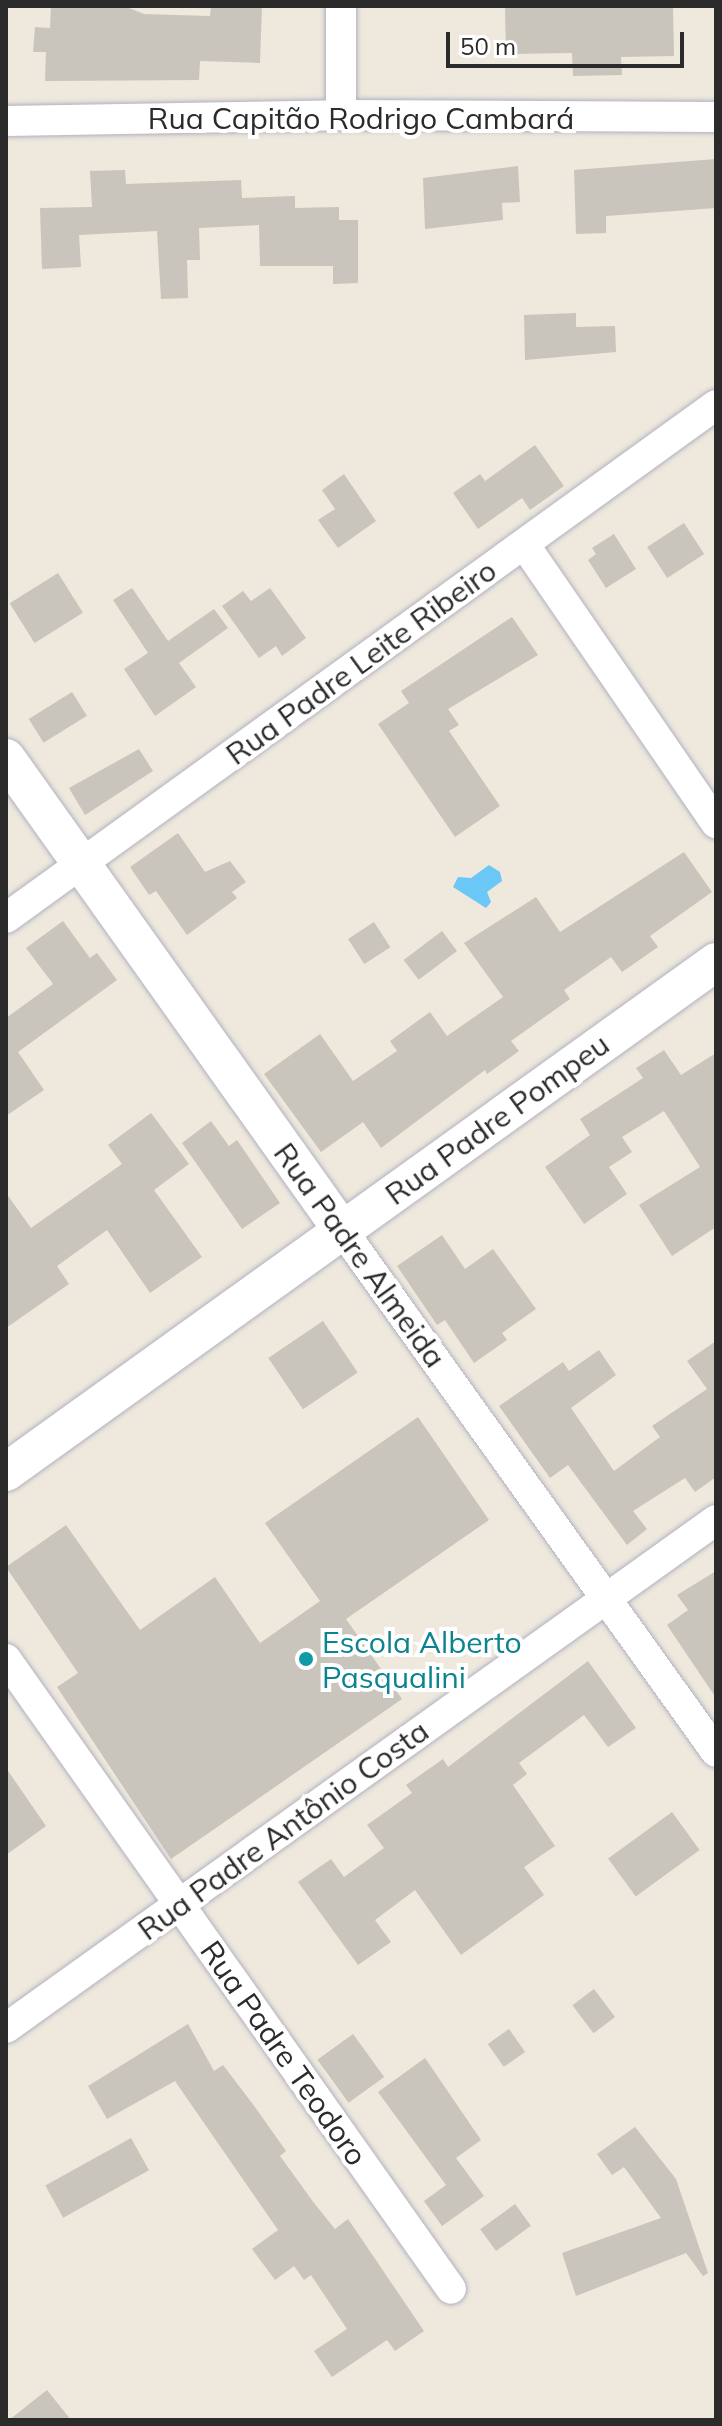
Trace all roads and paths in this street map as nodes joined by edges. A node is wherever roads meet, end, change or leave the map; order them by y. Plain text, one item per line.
1 (341, 6) edge
2 (341, 115) junction
3 (716, 117) edge
4 (6, 121) edge
5 (716, 405) edge
6 (524, 544) junction
7 (6, 758) edge
8 (716, 823) edge
9 (81, 864) junction
10 (6, 918) edge
11 (716, 962) edge
12 (342, 1230) junction
13 (6, 1472) edge
14 (716, 1520) edge
15 (607, 1599) junction
16 (6, 1659) edge
17 (716, 1752) edge
18 (180, 1905) junction
19 (6, 2028) edge
20 (451, 2289) dead end

1 - 2 street
2 - 3 street, Rua Capitão Rodrigo Cambará
2 - 4 street, Rua Capitão Rodrigo Cambará
5 - 6 street, Rua Padre Leite Ribeiro
6 - 8 street
6 - 9 street, Rua Padre Leite Ribeiro
7 - 9 street, Rua Padre Almeida
9 - 10 street, Rua Padre Leite Ribeiro
9 - 12 street, Rua Padre Almeida
11 - 12 street, Rua Padre Pompeu
12 - 13 street, Rua Padre Pompeu
12 - 15 street, Rua Padre Almeida
14 - 15 street, Rua Padre Antônio Costa
15 - 17 street, Rua Padre Almeida
15 - 18 street, Rua Padre Antônio Costa
16 - 18 street, Rua Padre Teodoro
18 - 19 street, Rua Padre Antônio Costa
18 - 20 street, Rua Padre Teodoro

